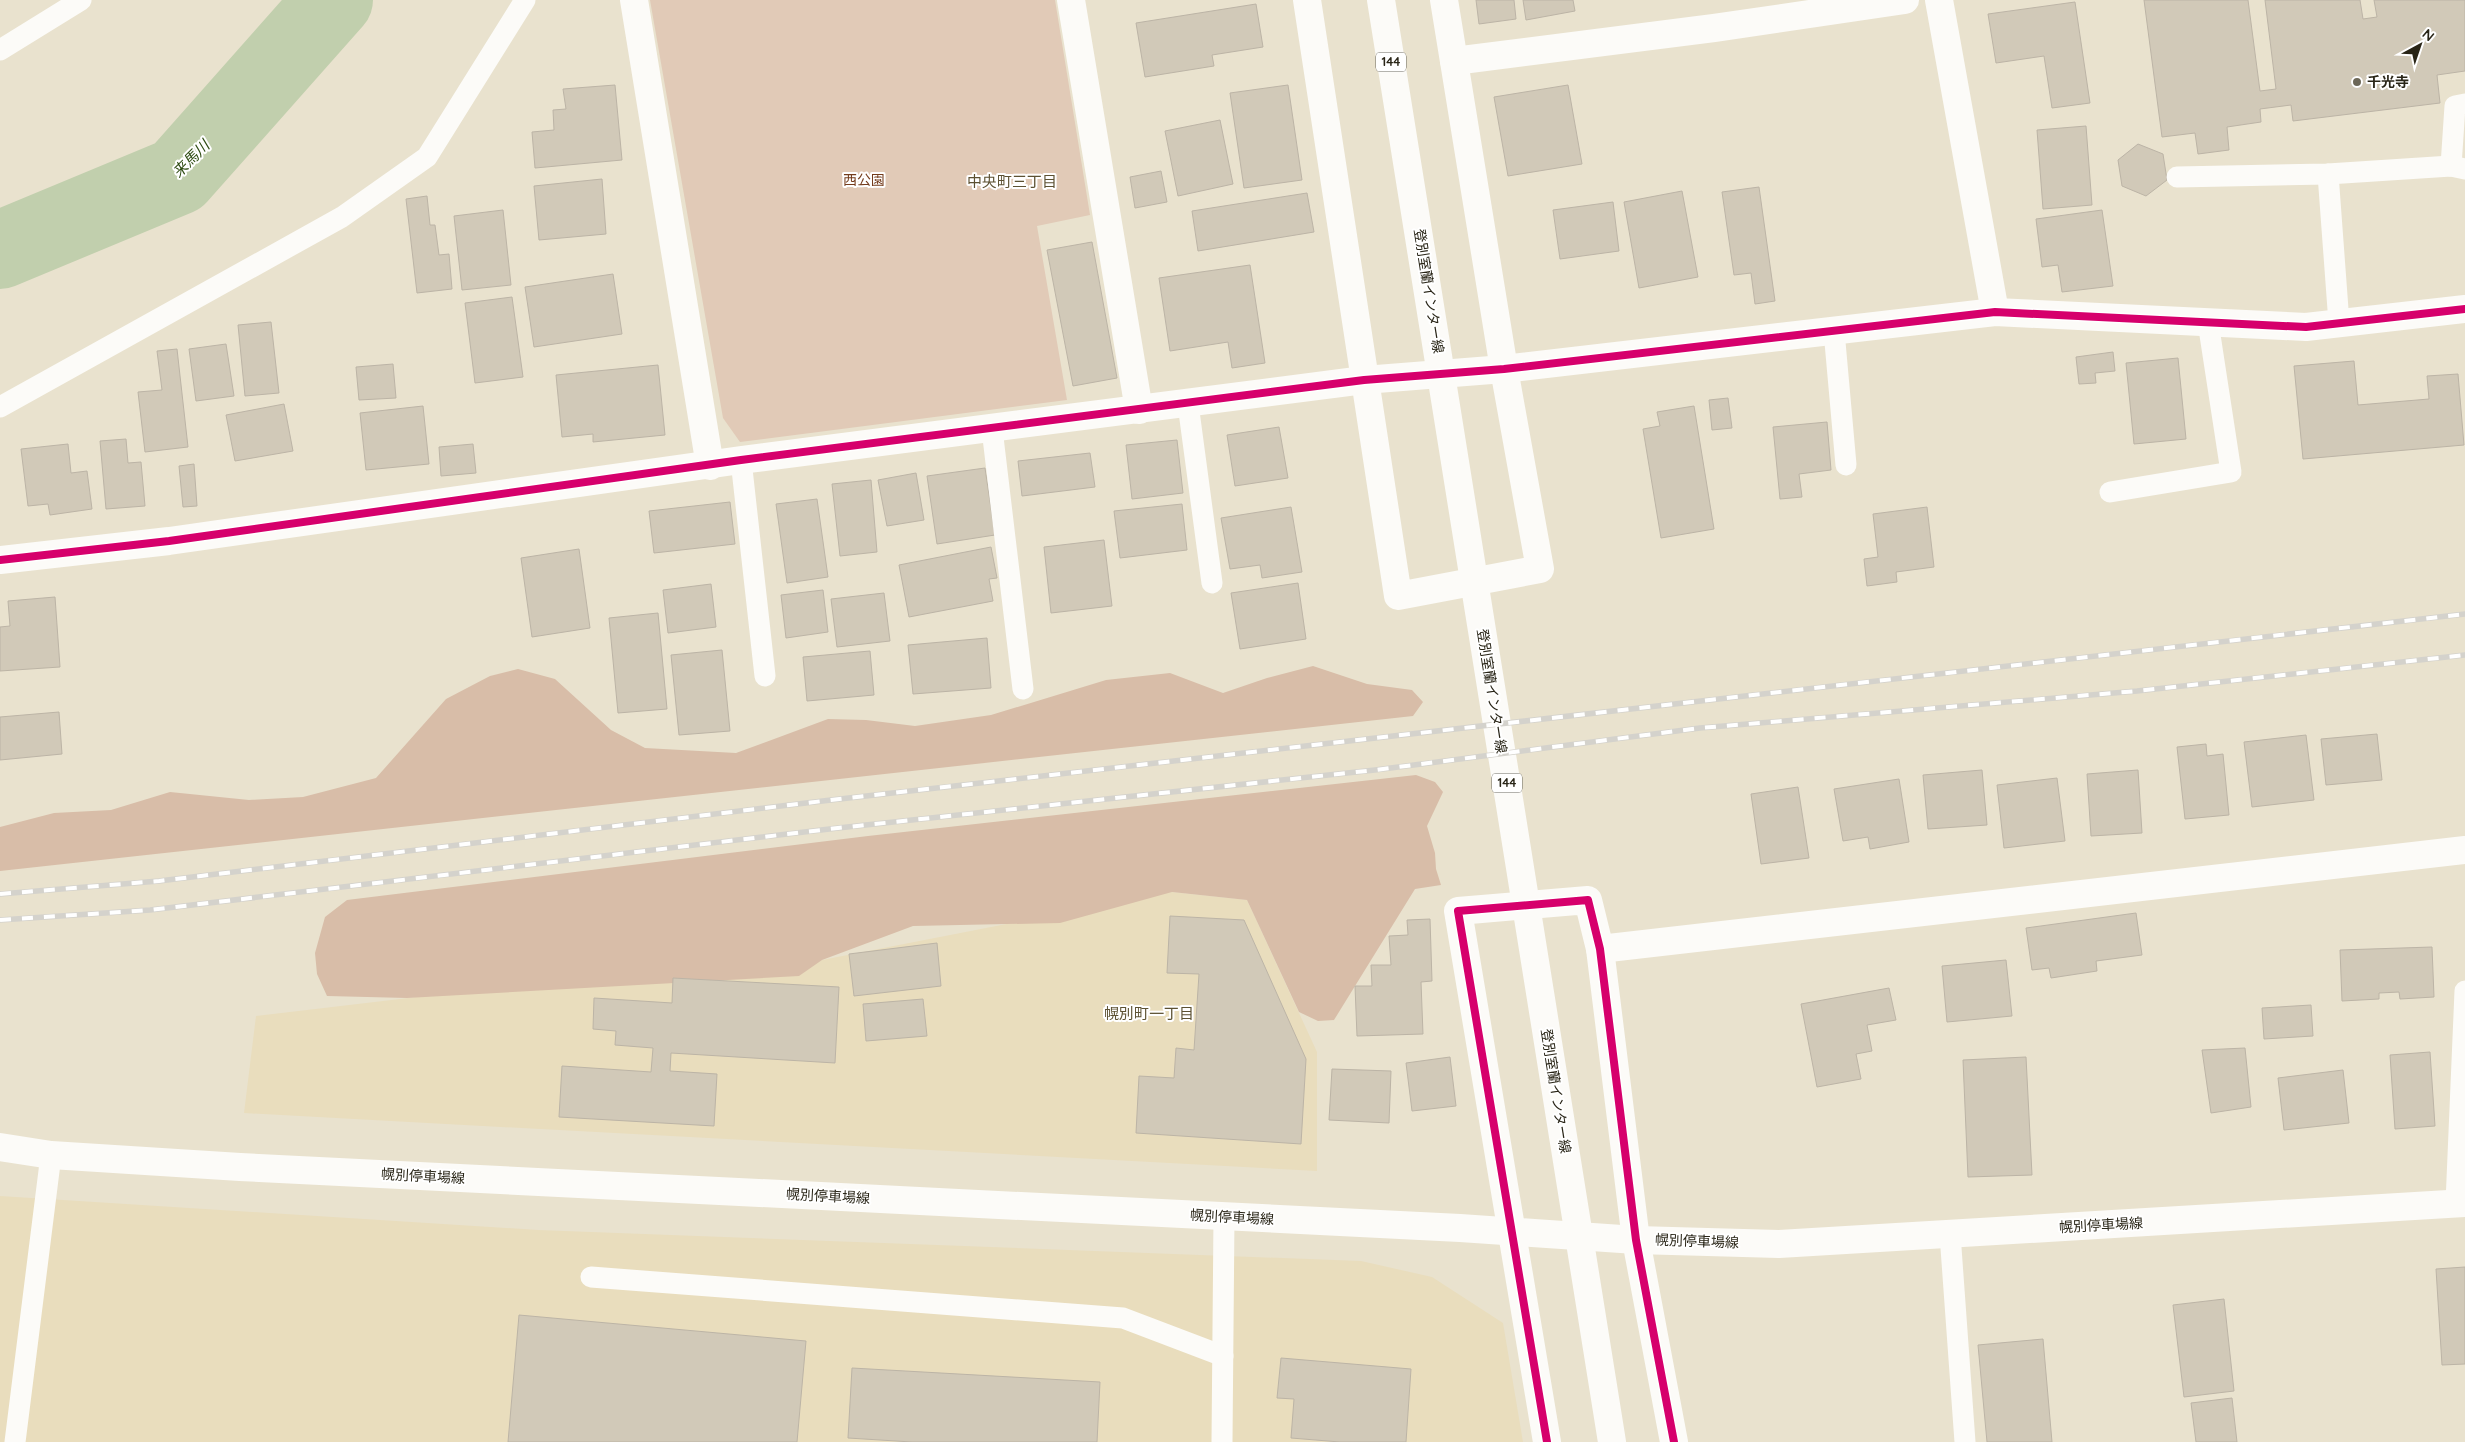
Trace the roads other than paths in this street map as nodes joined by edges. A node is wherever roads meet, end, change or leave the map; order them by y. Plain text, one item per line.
1 (81, 0) edge
2 (525, 0) edge
3 (634, 0) edge
4 (1071, 0) edge
5 (1307, 0) edge
6 (1381, 0) edge
7 (1444, 0) edge
8 (1905, 0) edge
9 (1939, 0) edge
10 (0, 50) edge
11 (1454, 61) junction
12 (2465, 104) edge
13 (2458, 167) edge
14 (2328, 174) junction
15 (2177, 177) dead end
16 (2465, 309) edge
17 (1995, 312) junction
18 (2208, 322) junction
19 (2339, 323) junction
20 (1834, 331) junction
21 (1504, 369) junction
22 (1364, 380) junction
23 (1188, 404) junction
24 (0, 408) edge
25 (1139, 410) junction
26 (992, 429) junction
27 (741, 460) junction
28 (1846, 465) dead end
29 (710, 466) junction
30 (2110, 492) dead end
31 (0, 560) edge
32 (1212, 582) dead end
33 (765, 676) dead end
34 (1023, 689) dead end
35 (2465, 850) edge
36 (1600, 949) junction
37 (2465, 991) edge
38 (0, 1147) edge
39 (51, 1155) junction
40 (2460, 1203) edge
41 (1224, 1216) junction
42 (1513, 1232) junction
43 (1950, 1234) junction
44 (1636, 1240) junction
45 (591, 1278) dead end
46 (1223, 1356) junction
47 (15, 1442) edge
48 (1222, 1442) edge
49 (1547, 1442) edge
50 (1612, 1442) edge
51 (1674, 1442) edge
52 (1965, 1442) edge

1 - 10 lane
2 - 24 lane
3 - 29 street
4 - 25 street
5 - 22 street
6 - 50 street, 登別室蘭インター線 / 144
7 - 11 street
8 - 11 street
9 - 17 street
11 - 21 street
12 - 13 lane
13 - 14 lane
14 - 15 lane
14 - 19 lane
16 - 19 street
17 - 18 street
17 - 20 street
18 - 19 street
18 - 30 lane
20 - 21 street
20 - 28 lane
21 - 22 street
21 - 22 street
22 - 23 street
23 - 25 street
23 - 32 lane
25 - 26 street
26 - 27 street
26 - 34 lane
27 - 29 street
27 - 33 lane
29 - 31 street
35 - 36 street
36 - 42 street
36 - 44 street
37 - 40 lane
38 - 39 street, 幌別停車場線
39 - 41 street, 幌別停車場線
39 - 47 lane
40 - 43 street, 幌別停車場線
41 - 42 street, 幌別停車場線
41 - 46 lane
42 - 44 street, 幌別停車場線
42 - 49 street
43 - 44 street, 幌別停車場線
43 - 52 lane
44 - 51 street
45 - 46 lane
46 - 48 lane

